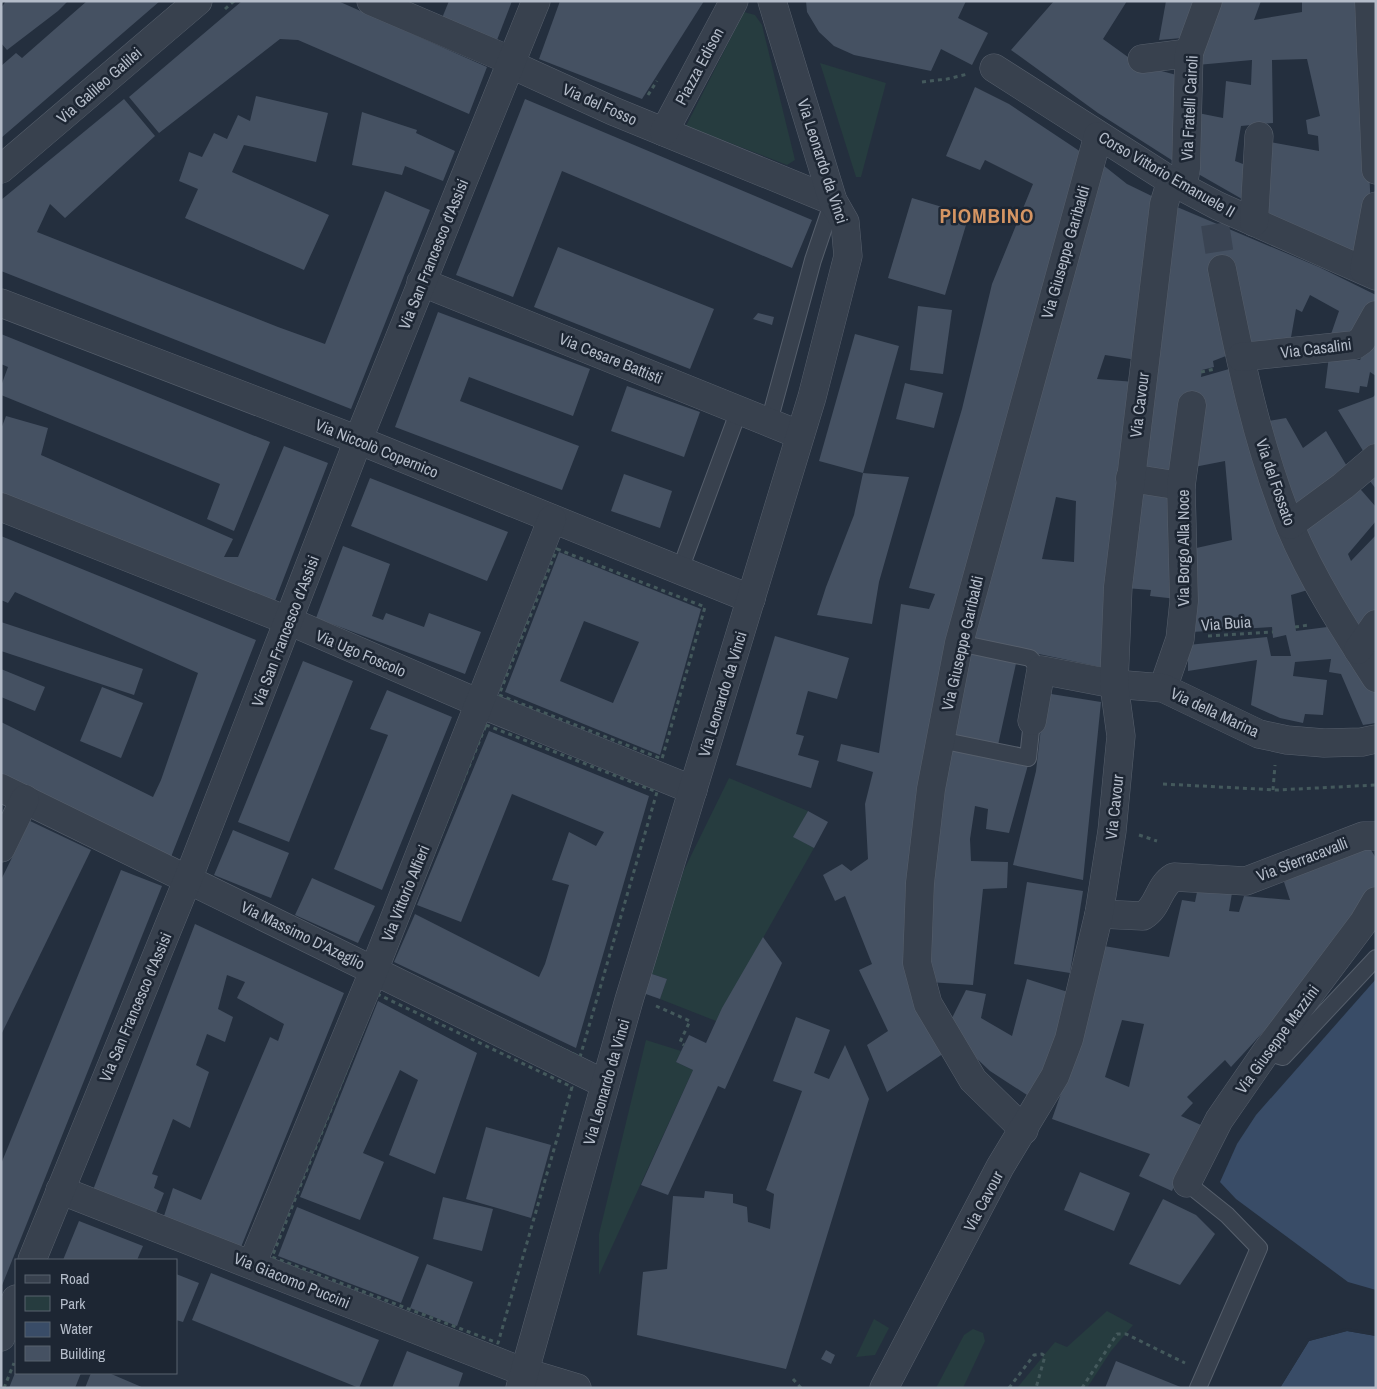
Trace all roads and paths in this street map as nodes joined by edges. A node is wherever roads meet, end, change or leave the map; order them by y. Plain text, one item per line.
1 (198, 1) edge
2 (371, 1) edge
3 (536, 1) edge
4 (734, 1) edge
5 (772, 1) edge
6 (1208, 1) edge
7 (1369, 1) edge
8 (1189, 53) junction
9 (1142, 59) dead end
10 (1374, 64) edge
11 (512, 65) junction
12 (994, 68) dead end
13 (968, 73) dead end
14 (658, 78) dead end
15 (922, 82) dead end
16 (643, 102) dead end
17 (664, 132) junction
18 (1098, 136) junction
19 (1259, 136) dead end
20 (1, 170) edge
21 (1376, 170) edge
22 (1177, 184) junction
23 (833, 201) junction
24 (1376, 206) edge
25 (1254, 222) junction
26 (1222, 269) tunnel mouth
27 (1370, 273) edge
28 (421, 282) junction
29 (1, 303) edge
30 (1376, 315) edge
31 (1241, 357) junction
32 (1192, 405) dead end
33 (739, 410) junction
34 (769, 422) junction
35 (800, 435) junction
36 (358, 440) junction
37 (1376, 458) edge
38 (1130, 478) junction
39 (1182, 486) junction
40 (1, 507) edge
41 (552, 519) junction
42 (1290, 525) junction
43 (680, 570) junction
44 (751, 599) junction
45 (288, 621) junction
46 (1376, 624) edge
47 (1273, 632) dead end
48 (1180, 638) junction
49 (959, 643) junction
50 (1358, 650) junction
51 (1041, 670) junction
52 (1376, 678) edge
53 (1114, 684) junction
54 (1163, 688) junction
55 (490, 700) junction
56 (1032, 721) joint
57 (1376, 739) edge
58 (940, 740) junction
59 (1163, 784) dead end
60 (1376, 785) edge
61 (693, 790) junction
62 (13, 794) edge
63 (1372, 836) edge
64 (1, 848) edge
65 (188, 879) junction
66 (1376, 901) edge
67 (1099, 914) junction
68 (1376, 958) edge
69 (381, 968) junction
70 (671, 1013) dead end
71 (684, 1044) dead end
72 (1266, 1052) junction
73 (605, 1084) junction
74 (1024, 1130) junction
75 (1187, 1183) joint
76 (60, 1190) junction
77 (32, 1259) edge
78 (262, 1261) junction
79 (15, 1302) edge
80 (1, 1337) edge
81 (15, 1360) edge
82 (793, 1379) dead end
83 (522, 1380) edge
84 (1200, 1382) edge
85 (4, 1388) edge
86 (577, 1388) edge
87 (801, 1388) edge
88 (884, 1388) edge
89 (1009, 1388) edge
90 (1036, 1388) edge
91 (1082, 1388) edge

1 - 20 street, Via Galileo Galilei
2 - 11 street, Via del Fosso
3 - 11 street, Via San Francesco d'Assisi
4 - 17 street, Piazza Edison
5 - 23 street, Via Leonardo da Vinci
6 - 8 street, Via Fratelli Cairoli
7 - 10 street
8 - 9 street
8 - 22 street, Via Fratelli Cairoli
10 - 21 street
11 - 17 street, Via del Fosso
11 - 28 street, Via San Francesco d'Assisi
12 - 18 street, Corso Vittorio Emanuele II
13 - 15 path
14 - 16 path
17 - 23 street, Via del Fosso
18 - 22 street, Corso Vittorio Emanuele II
18 - 49 street, Via Giuseppe Garibaldi
19 - 25 street
22 - 25 street, Corso Vittorio Emanuele II
22 - 38 street, Via Cavour
23 - 34 lane
23 - 35 street, Via Leonardo da Vinci
24 - 27 street
25 - 27 street, Corso Vittorio Emanuele II
26 - 31 street, Via del Fossato
28 - 33 street, Via Cesare Battisti
28 - 36 street, Via San Francesco d'Assisi
29 - 36 street, Via Niccolò Copernico
30 - 31 street, Via Casalini
31 - 42 street, Via del Fossato
32 - 39 street, Via Borgo Alla Noce
33 - 34 street, Via Cesare Battisti
33 - 43 lane
34 - 35 street, Via Cesare Battisti
35 - 44 street, Via Leonardo da Vinci
36 - 41 street, Via Niccolò Copernico
36 - 45 street, Via San Francesco d'Assisi
37 - 42 street
38 - 39 street
38 - 53 street, Via Cavour
39 - 48 street, Via Borgo Alla Noce
40 - 45 street, Via Ugo Foscolo
41 - 43 street, Via Niccolò Copernico
41 - 55 street, Via Vittorio Alfieri
42 - 50 street, Via del Fossato
43 - 44 street, Via Niccolò Copernico
44 - 61 street, Via Leonardo da Vinci
45 - 55 street, Via Ugo Foscolo
45 - 65 street, Via San Francesco d'Assisi
46 - 50 street
47 - 48 path, Via Buia
48 - 54 street, Via Borgo Alla Noce
49 - 51 lane
49 - 58 street, Via Giuseppe Garibaldi
50 - 52 street, Via del Fossato
51 - 53 street, Via della Marina
51 - 56 street
53 - 54 street, Via della Marina
53 - 67 street, Via Cavour
54 - 57 street, Via della Marina
55 - 55 path
55 - 61 street, Via Ugo Foscolo
55 - 69 street, Via Vittorio Alfieri
56 - 58 lane
58 - 74 street, Via Giuseppe Garibaldi
59 - 60 path
61 - 73 street, Via Leonardo da Vinci
62 - 64 street
62 - 65 street, Via Massimo D'Azeglio
63 - 67 street, Via Sferracavalli
65 - 69 street, Via Massimo D'Azeglio
65 - 76 street, Via San Francesco d'Assisi
66 - 72 street, Via Giuseppe Mazzini
67 - 74 street, Via Cavour
68 - 72 lane
69 - 69 path
69 - 73 street, Via Massimo D'Azeglio
69 - 78 street, Via Vittorio Alfieri
70 - 71 path
72 - 75 street, Via Giuseppe Mazzini
73 - 83 street, Via Leonardo da Vinci
74 - 88 street, Via Cavour
75 - 84 lane
76 - 77 street, Via San Francesco d'Assisi
76 - 78 street, Via Giacomo Puccini
78 - 78 path
78 - 83 street, Via Giacomo Puccini
79 - 80 street
81 - 85 path
82 - 87 path
83 - 86 street, Via Giacomo Puccini
84 - 91 path
89 - 90 path

